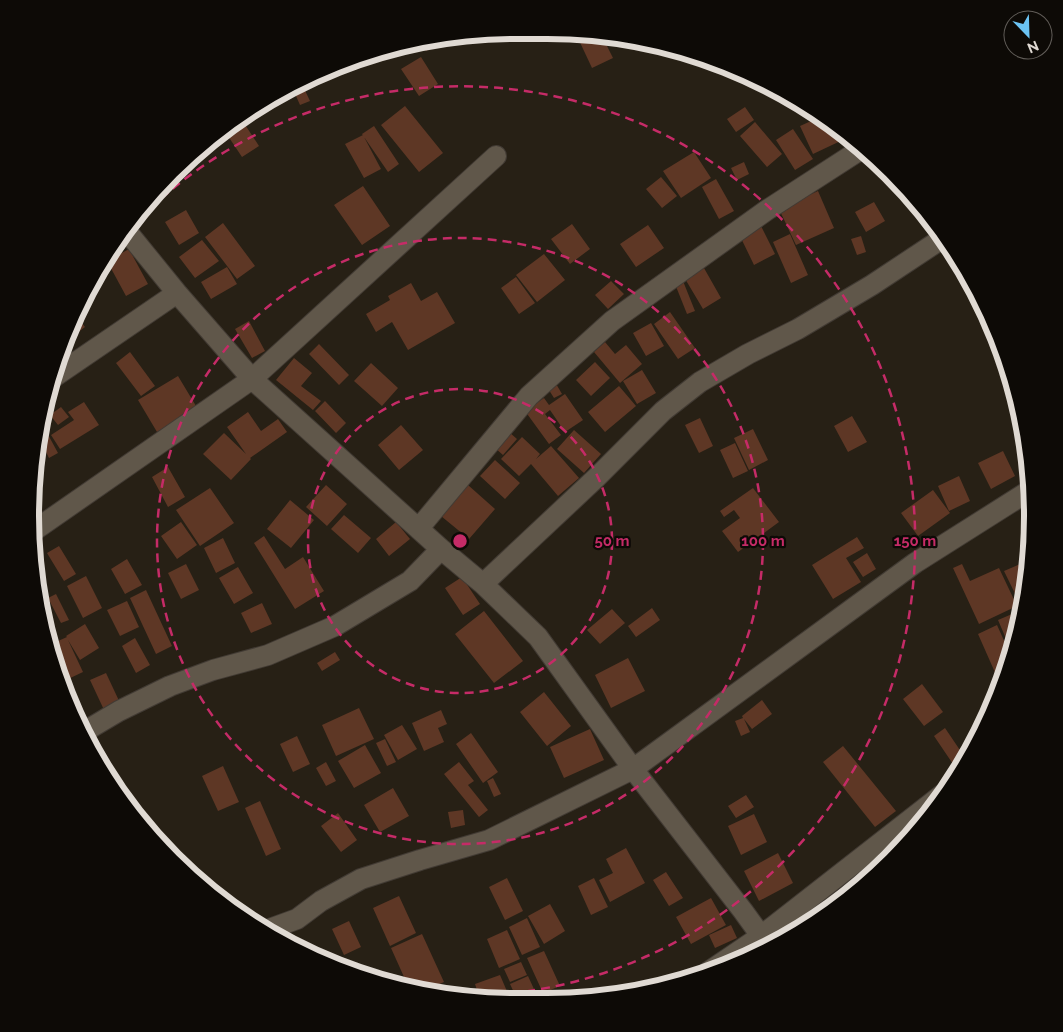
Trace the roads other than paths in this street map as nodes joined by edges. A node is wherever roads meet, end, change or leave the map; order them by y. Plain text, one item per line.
1 (856, 152) edge
2 (496, 156) dead end
3 (130, 235) edge
4 (938, 242) edge
5 (178, 293) junction
6 (61, 372) edge
7 (252, 379) junction
8 (1023, 494) edge
9 (39, 527) edge
10 (418, 528) junction
11 (441, 549) junction
12 (483, 584) junction
13 (89, 729) edge
14 (633, 769) junction
15 (900, 837) edge
16 (274, 927) edge
17 (772, 936) edge
18 (764, 941) edge

1 - 10 street
2 - 7 street
3 - 5 street
4 - 12 street
5 - 6 street
5 - 7 street
7 - 9 street
7 - 10 street
8 - 14 street
10 - 11 street
11 - 12 street
11 - 13 street
12 - 14 street
14 - 16 street
14 - 18 street
15 - 17 street

